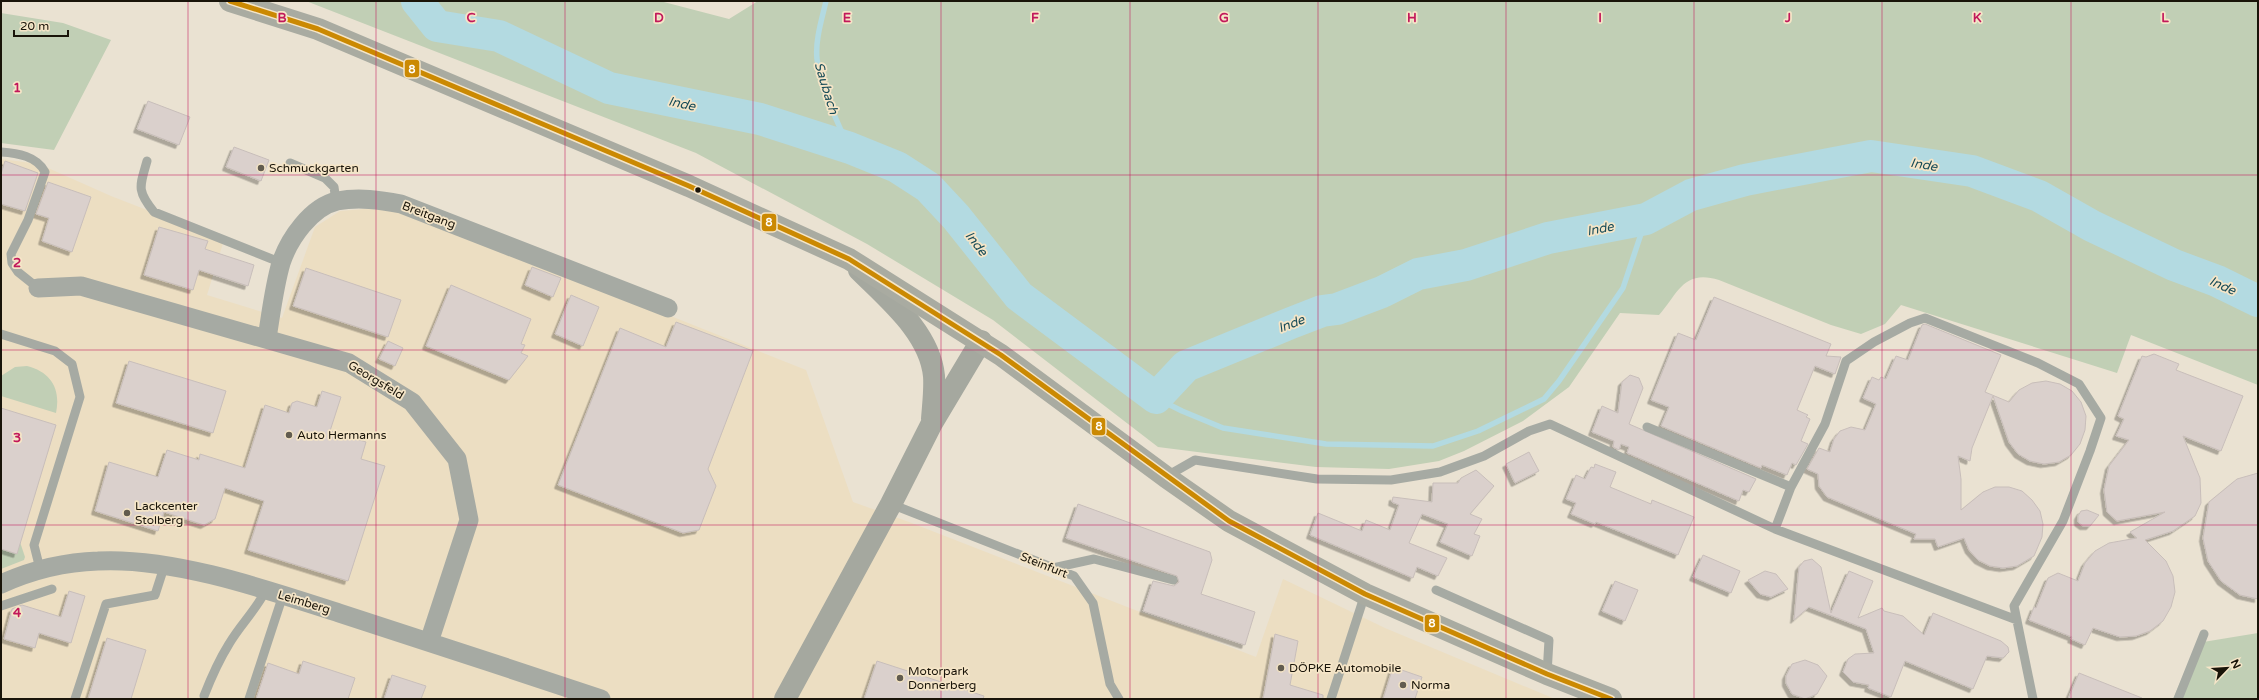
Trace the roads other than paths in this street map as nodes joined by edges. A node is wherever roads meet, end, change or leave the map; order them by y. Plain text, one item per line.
1 (230, 1) edge
2 (1, 152) edge
3 (147, 161) dead end
4 (290, 163) dead end
5 (336, 201) junction
6 (849, 259) junction
7 (282, 263) junction
8 (38, 288) joint
9 (668, 308) dead end
10 (1, 334) edge
11 (267, 338) junction
12 (981, 341) junction
13 (932, 423) junction
14 (1647, 427) dead end
15 (1166, 477) junction
16 (1791, 488) junction
17 (891, 504) junction
18 (1775, 529) junction
19 (165, 564) junction
20 (1054, 568) junction
21 (40, 570) junction
22 (1173, 580) dead end
23 (1, 584) edge
24 (52, 589) dead end
25 (1436, 590) dead end
26 (274, 593) junction
27 (1365, 594) junction
28 (1, 606) edge
29 (2017, 620) junction
30 (2204, 634) dead end
31 (429, 642) junction
32 (1548, 674) junction
33 (204, 696) dead end
34 (75, 699) edge
35 (249, 699) edge
36 (601, 699) edge
37 (785, 699) edge
38 (1118, 699) edge
39 (1331, 699) edge
40 (1611, 699) edge
41 (2033, 699) edge
42 (2178, 699) edge

1 - 6 main road
2 - 8 lane
3 - 7 lane
4 - 5 lane
5 - 7 street, Breitgang
5 - 9 street, Breitgang
6 - 12 main road
6 - 13 street
7 - 11 street, Breitgang
8 - 11 street, Georgsfeld
10 - 21 lane
11 - 31 street, Georgsfeld
12 - 13 street
12 - 15 main road
13 - 17 street
14 - 16 lane
15 - 18 lane
15 - 27 main road
16 - 18 lane
16 - 29 lane
17 - 20 lane, Steinfurt
17 - 37 street
18 - 29 lane
19 - 21 street, Leimberg
19 - 26 street, Leimberg
19 - 34 lane
20 - 22 lane
20 - 38 lane, Steinfurt
21 - 23 street, Leimberg
24 - 28 lane
25 - 32 lane
26 - 31 street, Leimberg
26 - 33 lane
26 - 35 lane
27 - 32 main road
27 - 39 lane
29 - 41 lane
30 - 42 lane
31 - 36 street, Leimberg
32 - 40 main road

